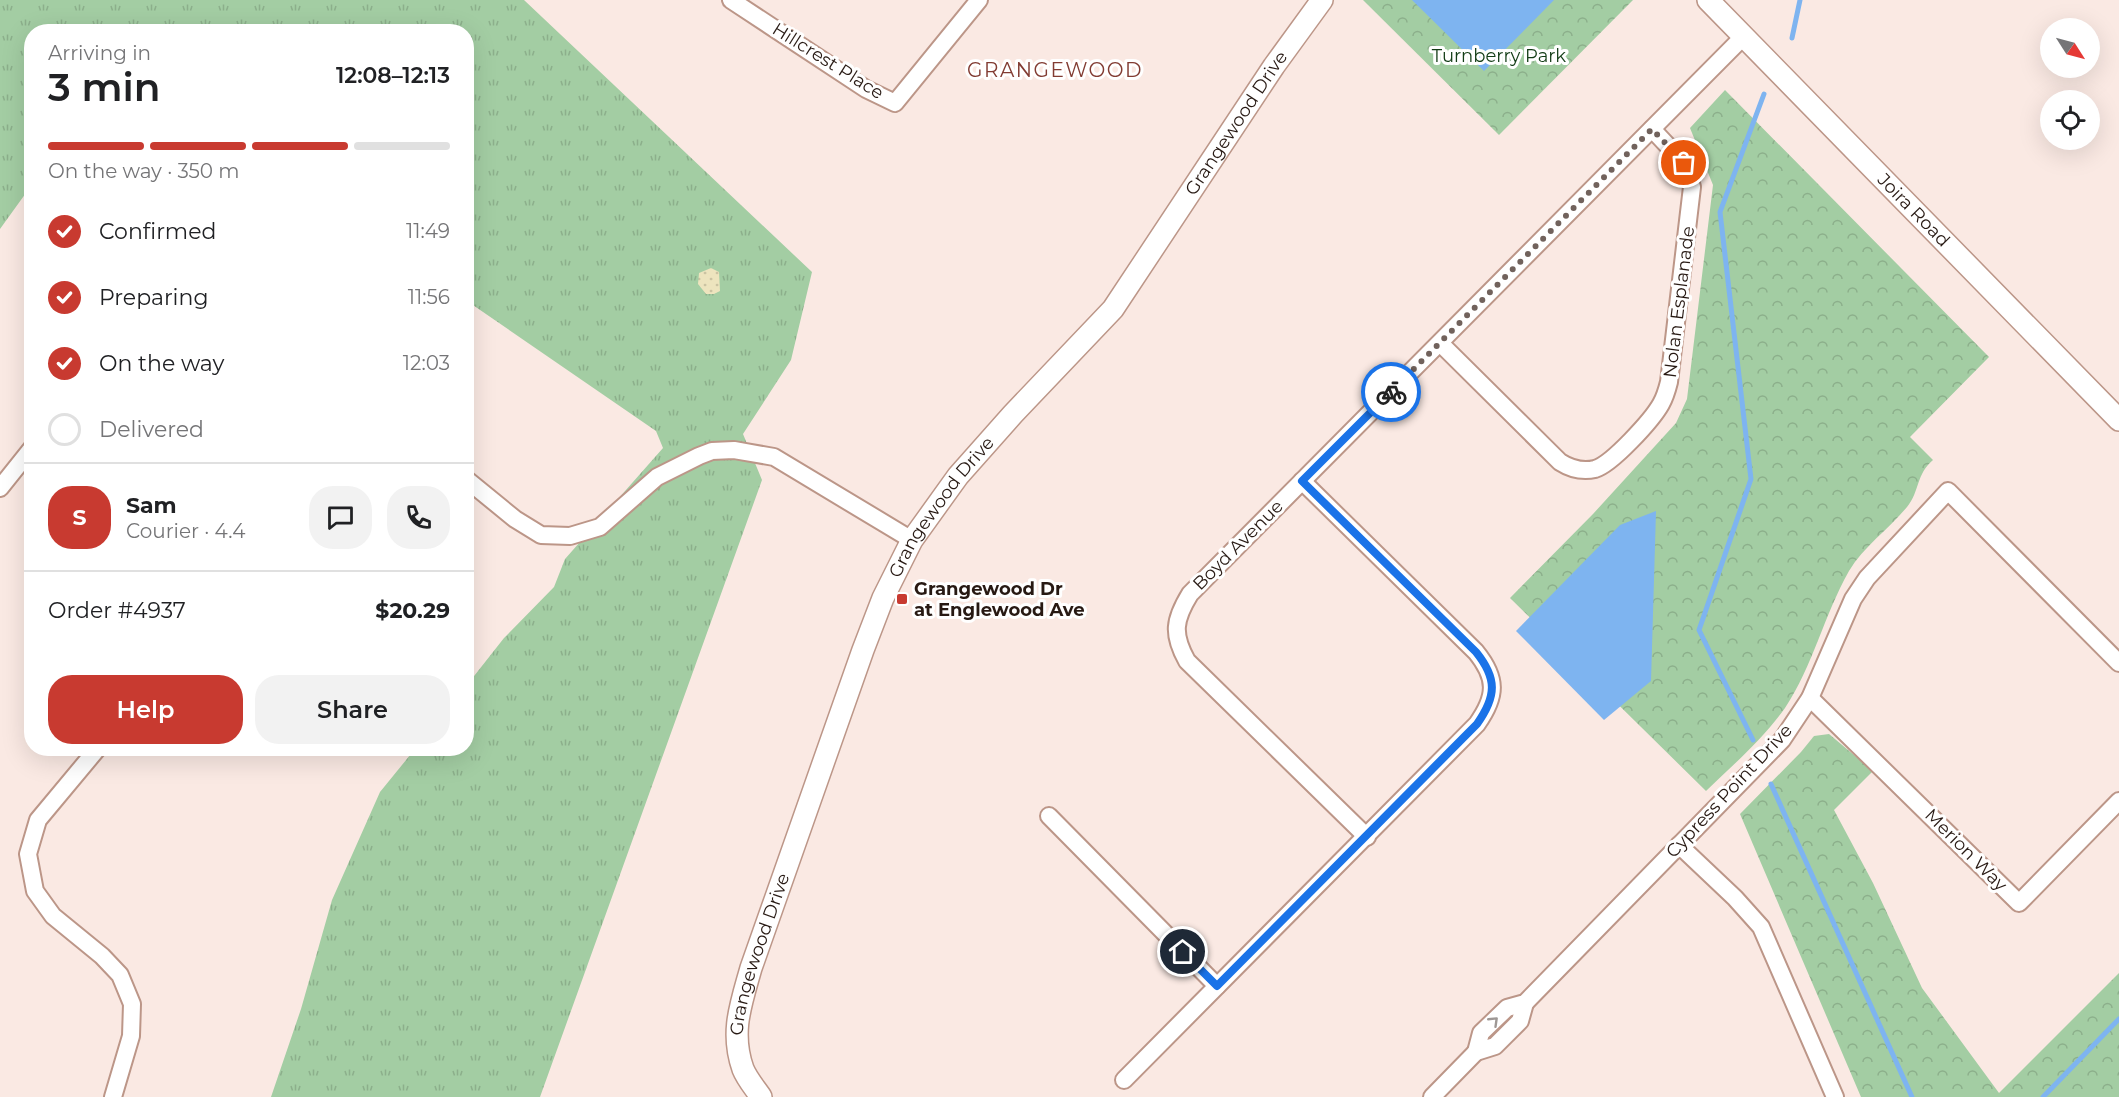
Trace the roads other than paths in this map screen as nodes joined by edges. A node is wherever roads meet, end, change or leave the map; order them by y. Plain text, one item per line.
1 (731, 0) edge
2 (979, 0) edge
3 (1322, 0) edge
4 (1708, 0) edge
5 (1744, 36) junction
6 (1652, 129) junction
7 (1440, 343) junction
8 (2119, 420) edge
9 (24, 458) edge
10 (1302, 481) junction
11 (474, 486) edge
12 (0, 488) edge
13 (912, 540) junction
14 (2119, 663) edge
15 (1810, 698) junction
16 (91, 756) edge
17 (2119, 801) edge
18 (1049, 816) dead end
19 (1367, 837) junction
20 (1680, 845) junction
21 (1217, 986) junction
22 (1124, 1080) dead end
23 (113, 1097) edge
24 (761, 1097) edge
25 (1432, 1097) edge
26 (1835, 1097) edge

1 - 2 street, Hillcrest Place
3 - 13 street, Grangewood Drive
4 - 5 street, Joira Road
5 - 6 street, Boyd Avenue
5 - 8 street, Joira Road
6 - 7 street, Boyd Avenue
6 - 7 street, Nolan Esplanade
7 - 10 street, Boyd Avenue
9 - 12 street
10 - 19 street
10 - 19 street, Boyd Avenue
11 - 13 street
13 - 24 street, Grangewood Drive
14 - 15 street, Cypress Point Drive
15 - 17 street, Merion Way
15 - 20 street, Cypress Point Drive
16 - 23 street
18 - 21 street
19 - 21 street
20 - 25 street, Cypress Point Drive
20 - 26 street
21 - 22 street

